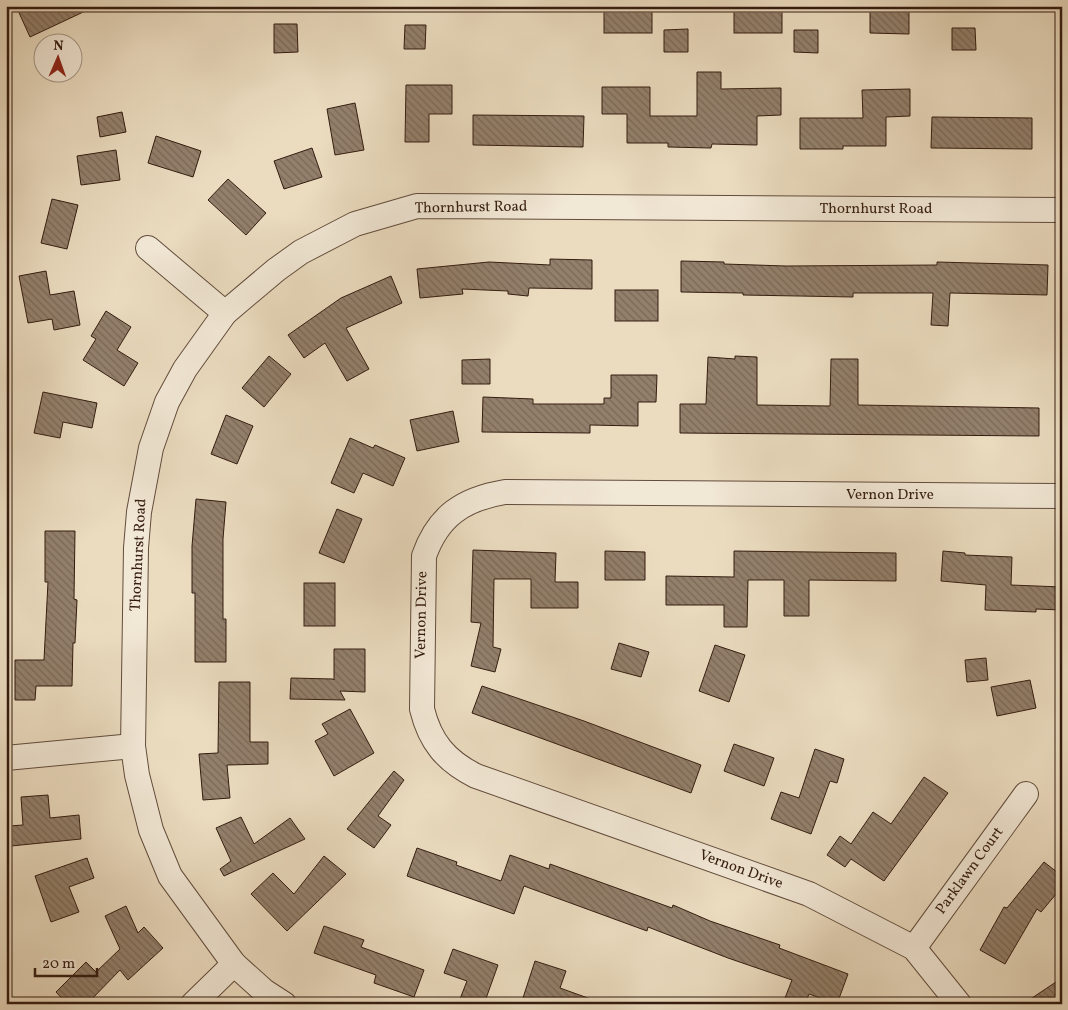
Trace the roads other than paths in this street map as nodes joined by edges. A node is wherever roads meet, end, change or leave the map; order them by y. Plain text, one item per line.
1 (1062, 210) edge
2 (148, 248) dead end
3 (225, 313) junction
4 (1062, 496) edge
5 (133, 746) junction
6 (6, 758) edge
7 (1026, 794) dead end
8 (914, 948) junction
9 (234, 964) junction
10 (193, 1004) edge
11 (284, 1004) edge
12 (959, 1004) edge

1 - 3 street, Thornhurst Road
2 - 3 street
3 - 5 street, Thornhurst Road
4 - 8 street, Vernon Drive
5 - 6 street
5 - 9 street, Thornhurst Road
7 - 8 street, Parklawn Court
8 - 12 street, Vernon Drive
9 - 10 street
9 - 11 street, Thornhurst Road

